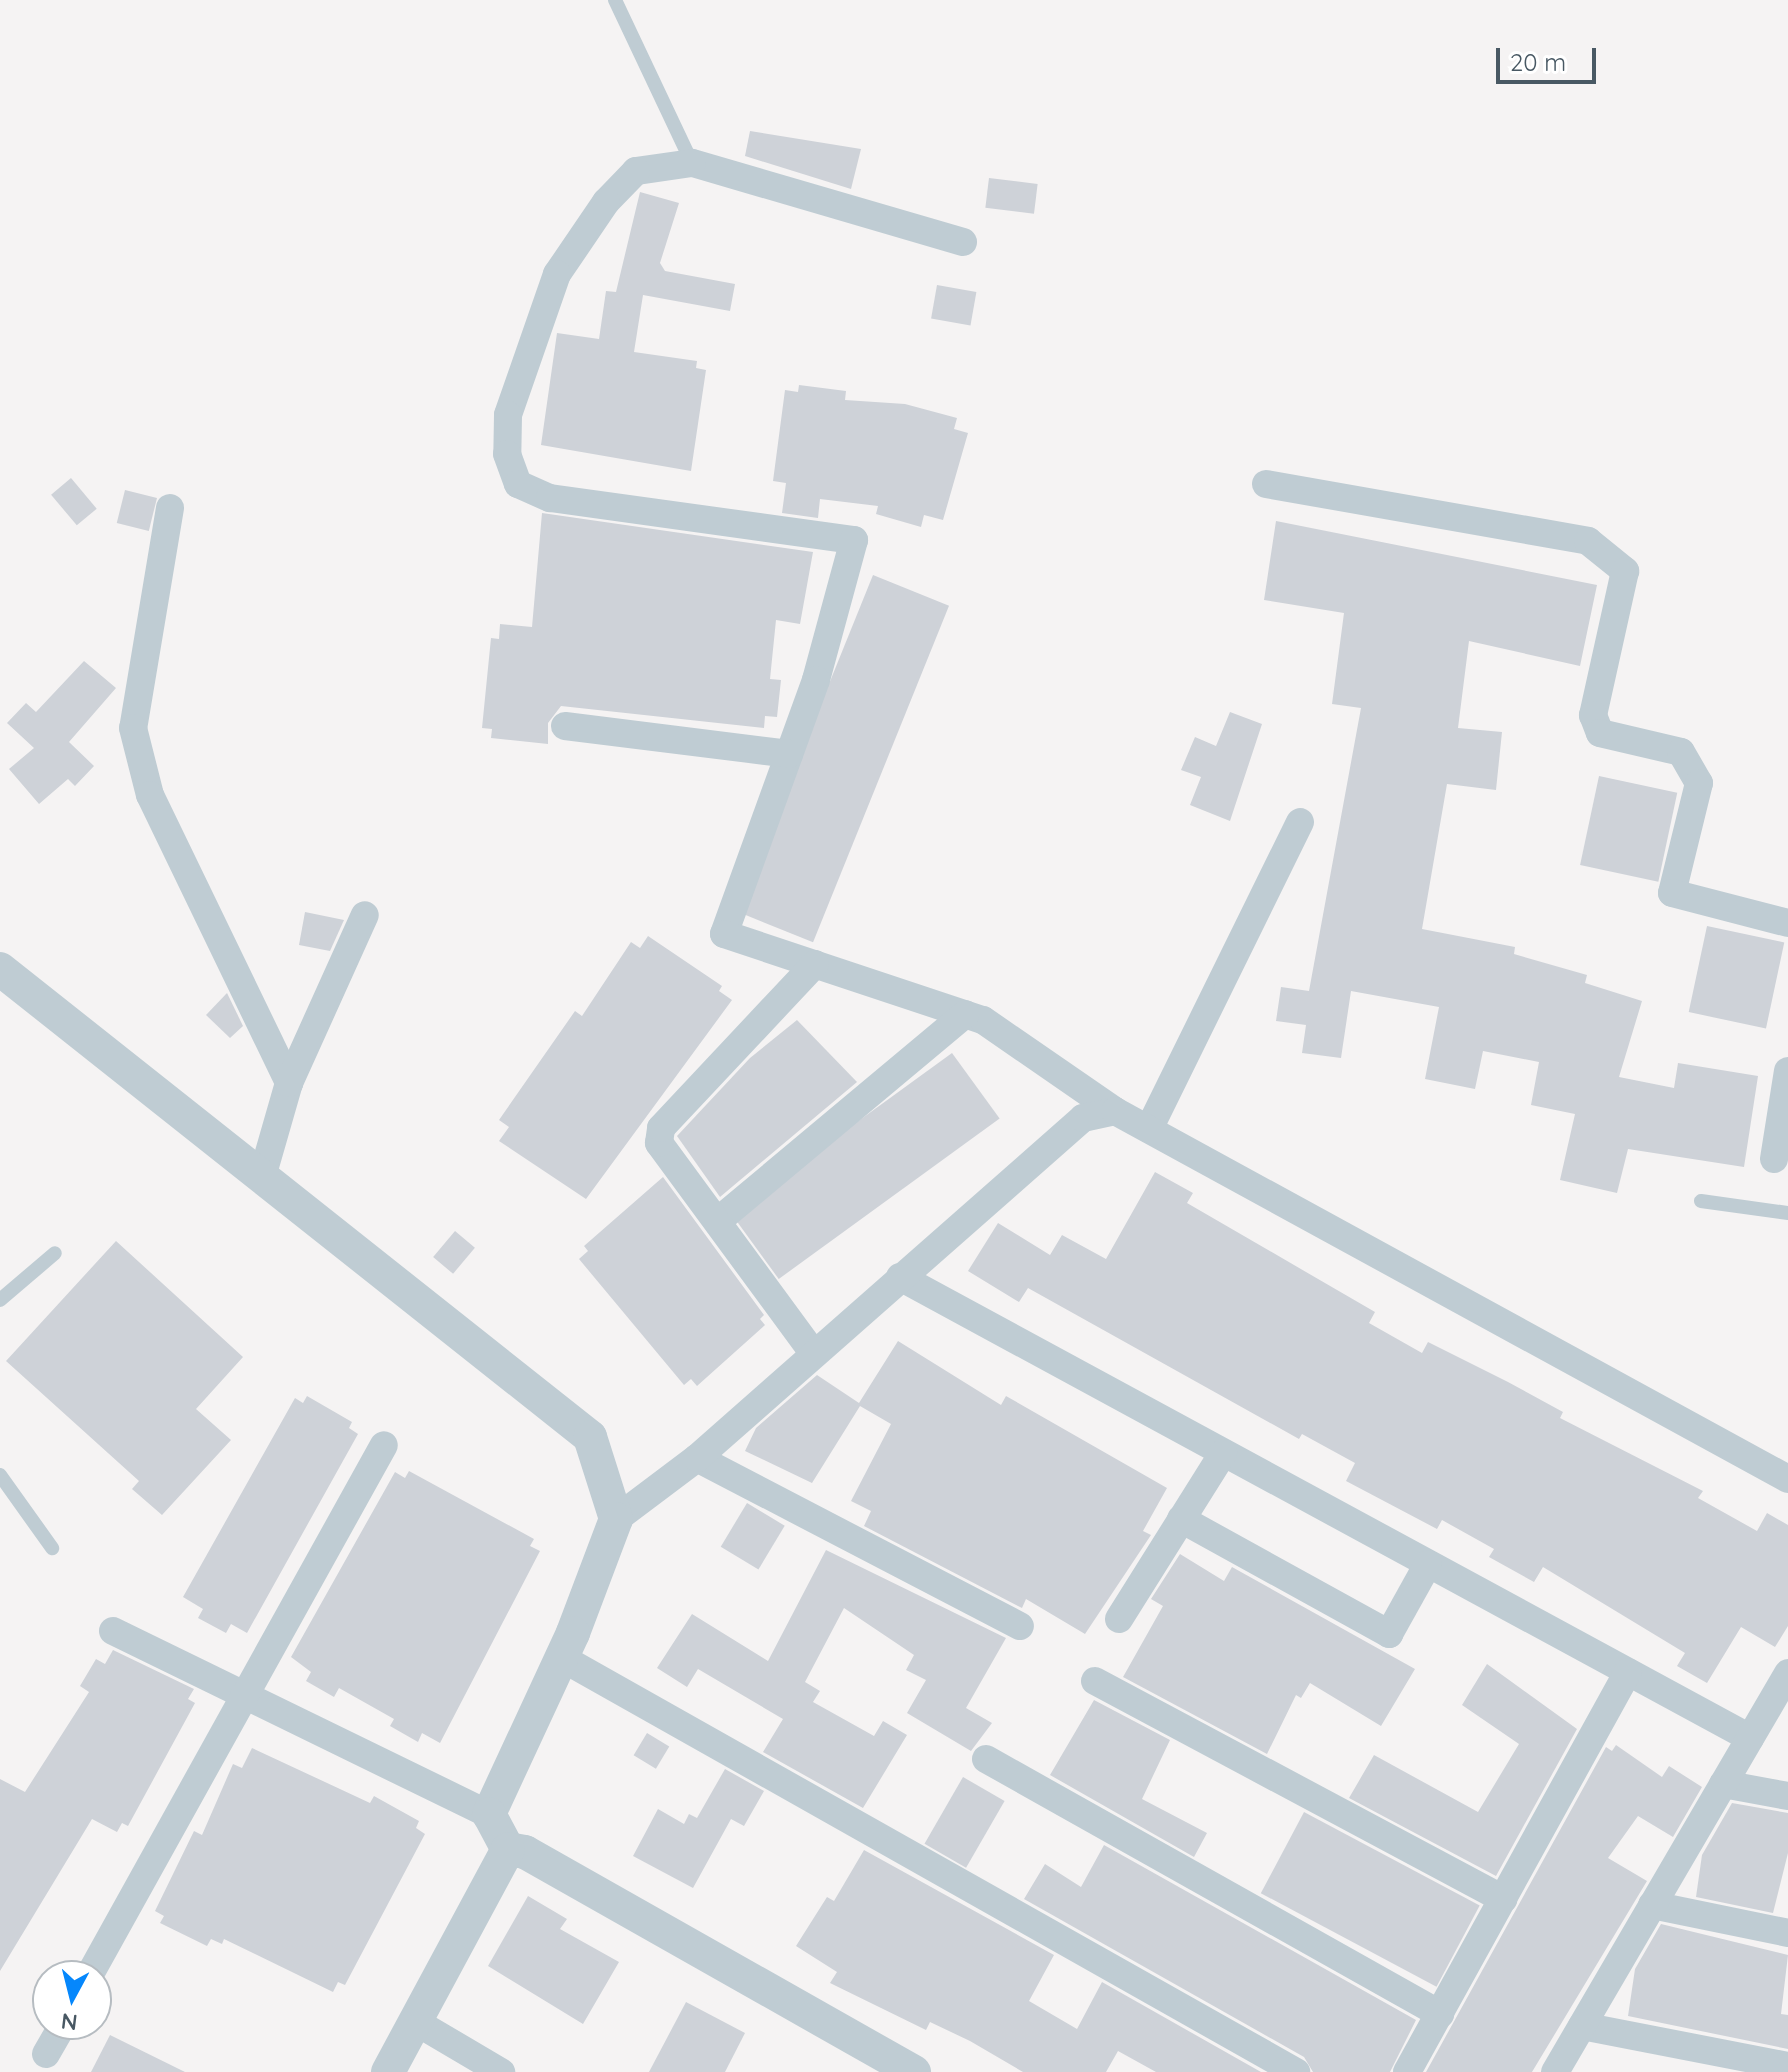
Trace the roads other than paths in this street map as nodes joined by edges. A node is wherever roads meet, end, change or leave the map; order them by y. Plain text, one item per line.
1 (615, 0) edge
2 (692, 163) junction
3 (963, 242) dead end
4 (1266, 484) dead end
5 (170, 508) dead end
6 (565, 726) dead end
7 (789, 754) junction
8 (1300, 822) dead end
9 (365, 915) dead end
10 (1788, 923) edge
11 (815, 964) junction
12 (0, 969) edge
13 (965, 1014) junction
14 (1788, 1071) edge
15 (289, 1083) junction
16 (1115, 1111) junction
17 (1149, 1129) junction
18 (1774, 1159) dead end
19 (262, 1177) junction
20 (1701, 1201) dead end
21 (1788, 1213) edge
22 (719, 1220) junction
23 (55, 1253) dead end
24 (900, 1277) junction
25 (0, 1300) edge
26 (814, 1354) junction
27 (384, 1445) dead end
28 (1223, 1453) junction
29 (697, 1458) junction
30 (0, 1475) edge
31 (1788, 1479) edge
32 (616, 1519) junction
33 (1181, 1519) junction
34 (52, 1548) dead end
35 (1428, 1564) junction
36 (1119, 1619) dead end
37 (1020, 1626) dead end
38 (113, 1631) dead end
39 (562, 1658) junction
40 (1628, 1672) junction
41 (1788, 1673) edge
42 (1095, 1681) dead end
43 (244, 1698) junction
44 (1750, 1738) junction
45 (986, 1759) dead end
46 (1723, 1784) junction
47 (1788, 1796) edge
48 (489, 1814) junction
49 (508, 1849) junction
50 (1503, 1899) junction
51 (1652, 1905) junction
52 (1788, 1933) edge
53 (98, 1960) edge
54 (1440, 2014) junction
55 (416, 2022) junction
56 (1582, 2026) junction
57 (54, 2040) edge
58 (46, 2054) dead end
59 (1788, 2066) edge
60 (388, 2072) edge
61 (501, 2072) edge
62 (914, 2072) edge
63 (1296, 2072) edge
64 (1407, 2072) edge
65 (1555, 2072) edge

1 - 2 lane
2 - 3 street
2 - 7 street
4 - 10 street
5 - 15 street
6 - 7 street
7 - 11 street
8 - 17 street
9 - 15 street
11 - 13 street
11 - 22 street
12 - 19 street
13 - 16 street
13 - 22 street
14 - 18 street
15 - 19 street
16 - 17 street
16 - 24 street
17 - 31 street
19 - 32 street
20 - 21 lane
22 - 26 street
23 - 25 lane
24 - 26 street
24 - 28 street
26 - 29 street
27 - 43 street
28 - 33 street
28 - 35 street
29 - 32 street
29 - 37 street
30 - 34 lane
32 - 39 street
33 - 35 street
33 - 36 street
35 - 40 street
38 - 43 street
39 - 48 street
39 - 63 street
40 - 44 street
40 - 50 street
41 - 44 street
42 - 50 street
43 - 48 street
43 - 53 street
44 - 46 street
45 - 54 street
46 - 47 street
46 - 51 street
48 - 49 street
49 - 55 street
49 - 62 street
50 - 54 street
51 - 52 street
51 - 56 street
54 - 64 street
55 - 60 street
55 - 61 street
56 - 59 street
56 - 65 street
57 - 58 street

